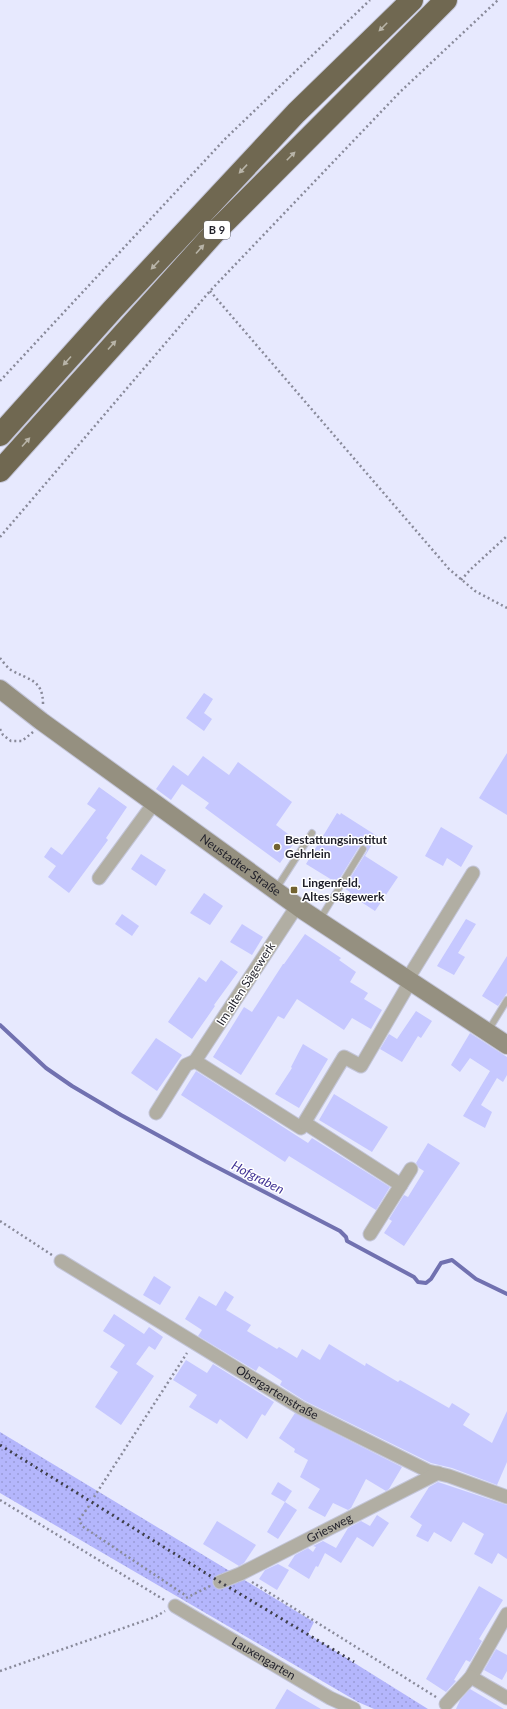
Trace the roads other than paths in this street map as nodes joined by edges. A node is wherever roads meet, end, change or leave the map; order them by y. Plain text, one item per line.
1 (412, 0) edge
2 (446, 0) edge
3 (0, 435) edge
4 (0, 471) edge
5 (0, 689) edge
6 (154, 803) junction
7 (312, 833) dead end
8 (363, 849) dead end
9 (473, 873) dead end
10 (99, 878) dead end
11 (275, 890) junction
12 (297, 906) junction
13 (319, 921) junction
14 (408, 981) junction
15 (507, 1000) edge
16 (488, 1032) junction
17 (507, 1045) edge
18 (195, 1061) junction
19 (156, 1113) dead end
20 (305, 1123) junction
21 (411, 1169) dead end
22 (401, 1185) junction
23 (370, 1234) dead end
24 (61, 1260) road end
25 (438, 1473) junction
26 (507, 1497) edge
27 (220, 1582) road end
28 (175, 1606) road end
29 (507, 1614) edge
30 (471, 1677) junction
31 (507, 1698) edge
32 (446, 1704) road end
33 (354, 1709) edge

1 -> 3 highway, B 9
4 -> 2 highway, B 9
5 - 6 main road, Neustadter Straße
6 - 10 street
6 - 11 main road, Neustadter Straße
7 - 11 lane
8 - 13 lane
9 - 14 street
11 - 12 main road, Neustadter Straße
12 - 13 main road, Neustadter Straße
12 - 18 street, Im alten Sägewerk
13 - 14 main road, Neustadter Straße
14 - 16 main road, Neustadter Straße
14 - 20 street
15 - 16 lane
16 - 17 main road, Neustadter Straße
18 - 19 street, Im alten Sägewerk
18 - 20 street
20 - 22 street
21 - 22 street
22 - 23 street
24 - 25 street, Obergartenstraße
25 - 26 street, Obergartenstraße
25 - 27 street, Griesweg
28 - 33 street, Lauxengarten
29 - 30 street
30 - 31 street
30 - 32 street

